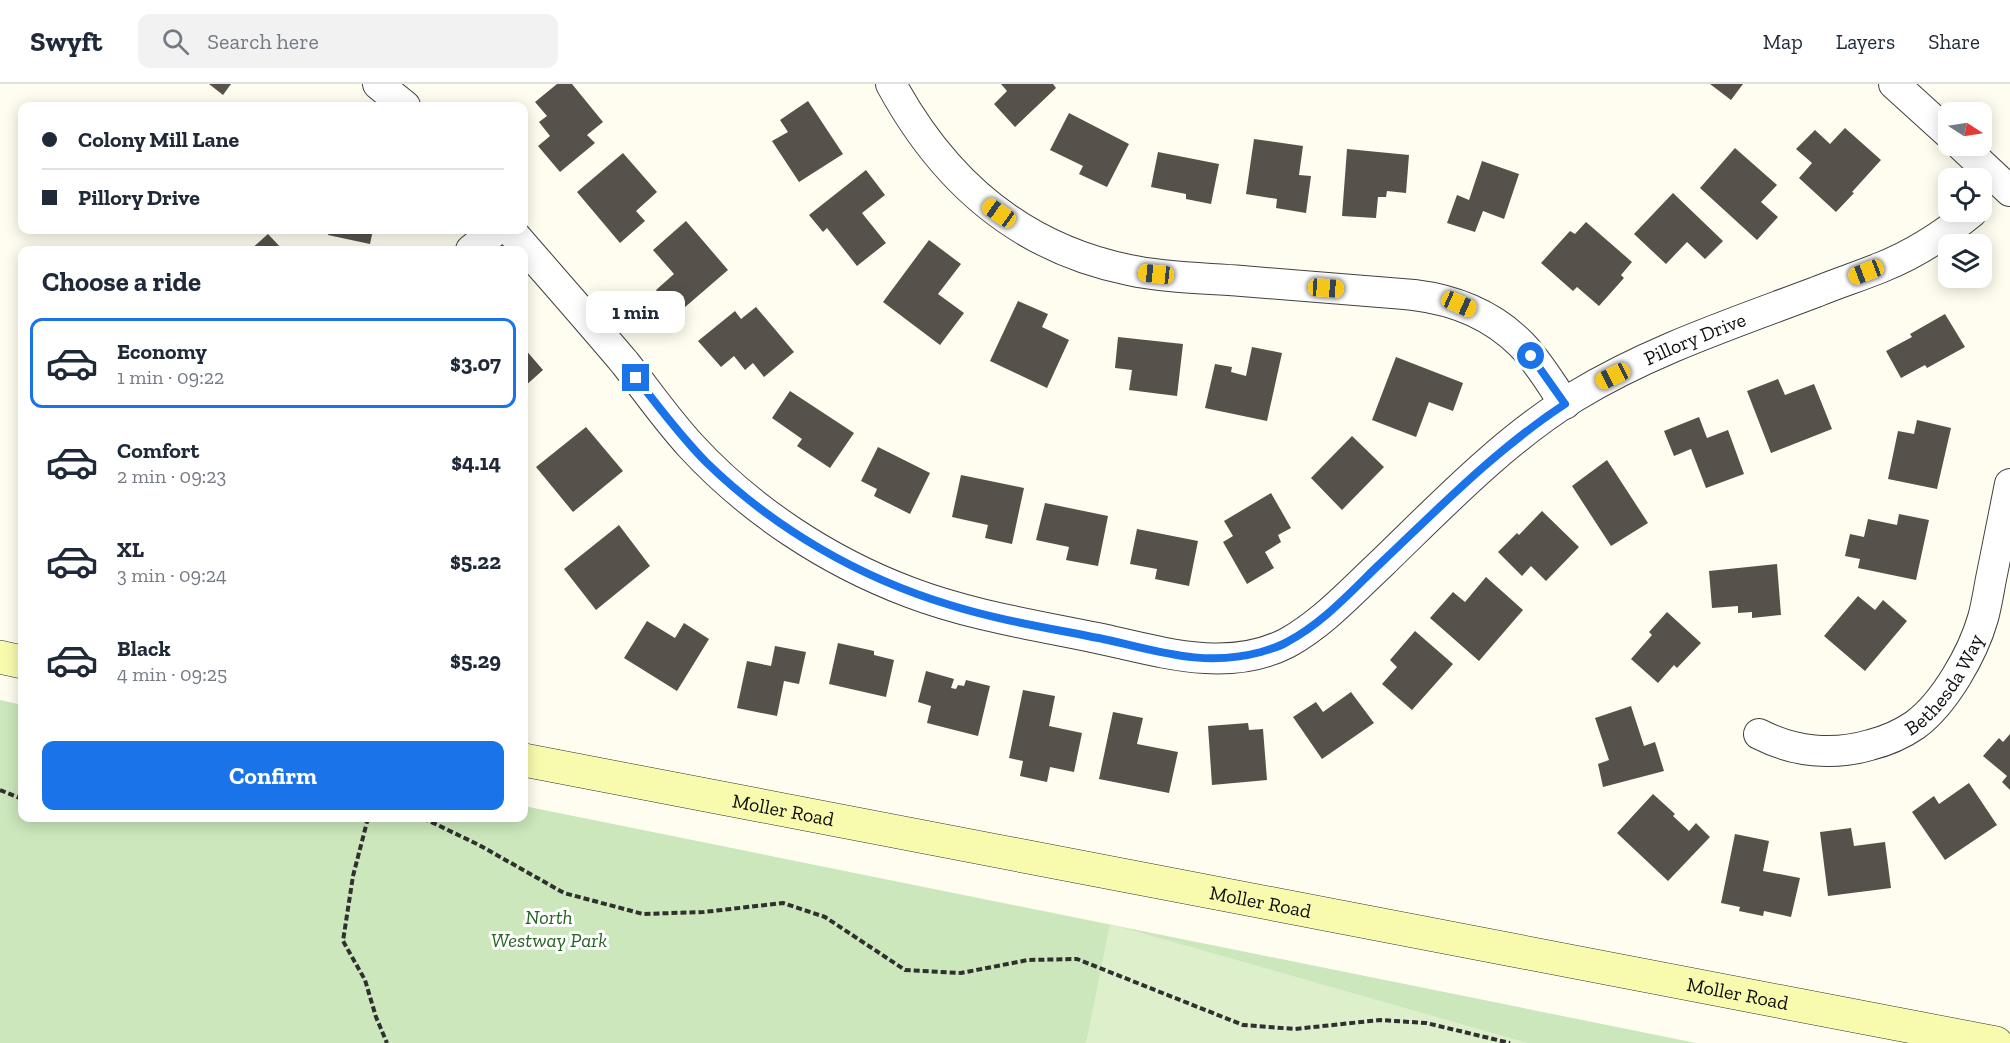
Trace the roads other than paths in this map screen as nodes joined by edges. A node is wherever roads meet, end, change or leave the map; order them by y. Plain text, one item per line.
1 (378, 84) edge
2 (891, 84) edge
3 (1894, 84) edge
4 (400, 102) edge
5 (1938, 124) edge
6 (1975, 156) edge
7 (2008, 182) edge
8 (1992, 195) edge
9 (1959, 222) edge
10 (491, 234) edge
11 (513, 234) edge
12 (476, 246) edge
13 (524, 246) edge
14 (528, 251) edge
15 (1565, 404) junction
16 (2010, 484) edge
17 (0, 657) edge
18 (18, 661) edge
19 (1760, 734) dead end
20 (528, 761) edge
21 (1996, 1043) edge

1 - 4 street
2 - 15 street
3 - 5 street
6 - 7 street
7 - 8 street
9 - 15 street, Pillory Drive
10 - 12 street
11 - 13 street, Pillory Drive
14 - 15 street, Pillory Drive
16 - 19 street, Bethesda Way
17 - 18 street
20 - 21 street, Moller Road

